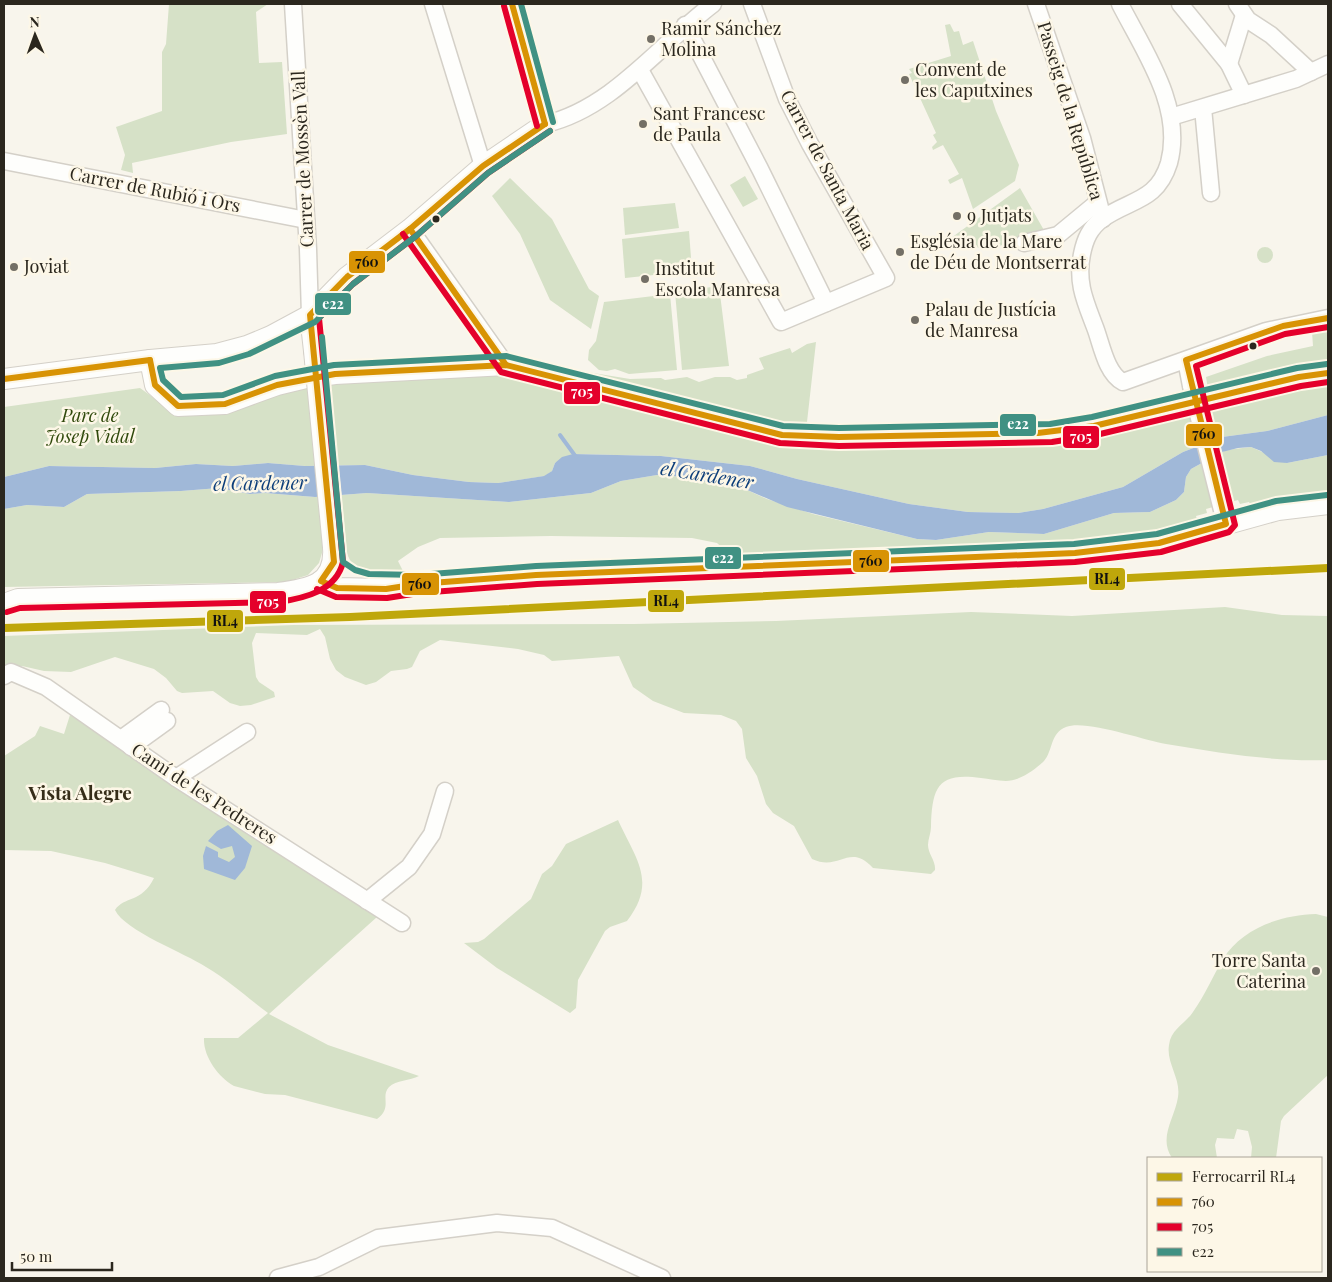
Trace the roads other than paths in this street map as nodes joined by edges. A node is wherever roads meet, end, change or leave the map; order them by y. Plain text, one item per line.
1 (293, 4) edge
2 (433, 4) edge
3 (512, 4) edge
4 (713, 4) edge
5 (752, 4) edge
6 (1036, 4) edge
7 (1120, 4) edge
8 (1180, 4) edge
9 (1241, 10) edge
10 (685, 25) junction
11 (1229, 64) junction
12 (1328, 64) edge
13 (640, 70) junction
14 (1311, 72) junction
15 (1244, 95) junction
16 (1203, 108) junction
17 (1171, 117) junction
18 (544, 124) junction
19 (4, 161) edge
20 (483, 166) junction
21 (1211, 193) dead end
22 (1098, 202) junction
23 (1102, 219) junction
24 (306, 220) junction
25 (410, 229) junction
26 (1024, 243) dead end
27 (826, 303) junction
28 (310, 315) junction
29 (1328, 318) edge
30 (150, 360) junction
31 (1186, 360) junction
32 (506, 365) junction
33 (1328, 373) edge
34 (4, 379) edge
35 (1328, 504) edge
36 (1224, 517) junction
37 (329, 565) junction
38 (11, 601) edge
39 (4, 676) edge
40 (164, 716) dead end
41 (247, 732) dead end
42 (126, 743) junction
43 (176, 778) junction
44 (445, 791) dead end
45 (367, 901) junction
46 (402, 923) dead end
47 (278, 1278) edge
48 (662, 1278) edge

1 - 24 street, Carrer de Mossèn Vall
2 - 20 street
3 - 18 street
4 - 10 street
5 - 27 street, Carrer de Santa Maria
6 - 22 street, Passeig de la República
7 - 17 street
8 - 11 street
9 - 11 street
9 - 14 street
10 - 13 street
10 - 27 street
11 - 15 street
12 - 14 street
13 - 18 street
13 - 27 street
14 - 15 street
15 - 16 street
16 - 17 street
16 - 21 street
17 - 23 street
18 - 20 street
19 - 24 street, Carrer de Rubió i Ors
20 - 25 street
22 - 23 street, Passeig de la República
22 - 26 street
23 - 31 street
24 - 28 street, Carrer de Mossèn Vall
25 - 28 street
25 - 32 street
28 - 30 street
28 - 37 street, bridge
29 - 31 street
30 - 32 street
30 - 34 street
31 - 36 street, bridge
32 - 33 street
35 - 36 street
36 - 37 street
37 - 38 street
39 - 42 street, Camí de les Pedreres
40 - 42 street
41 - 43 street
42 - 43 street, Camí de les Pedreres
43 - 45 street, Camí de les Pedreres
44 - 45 street
45 - 46 street, Camí de les Pedreres
47 - 48 street

